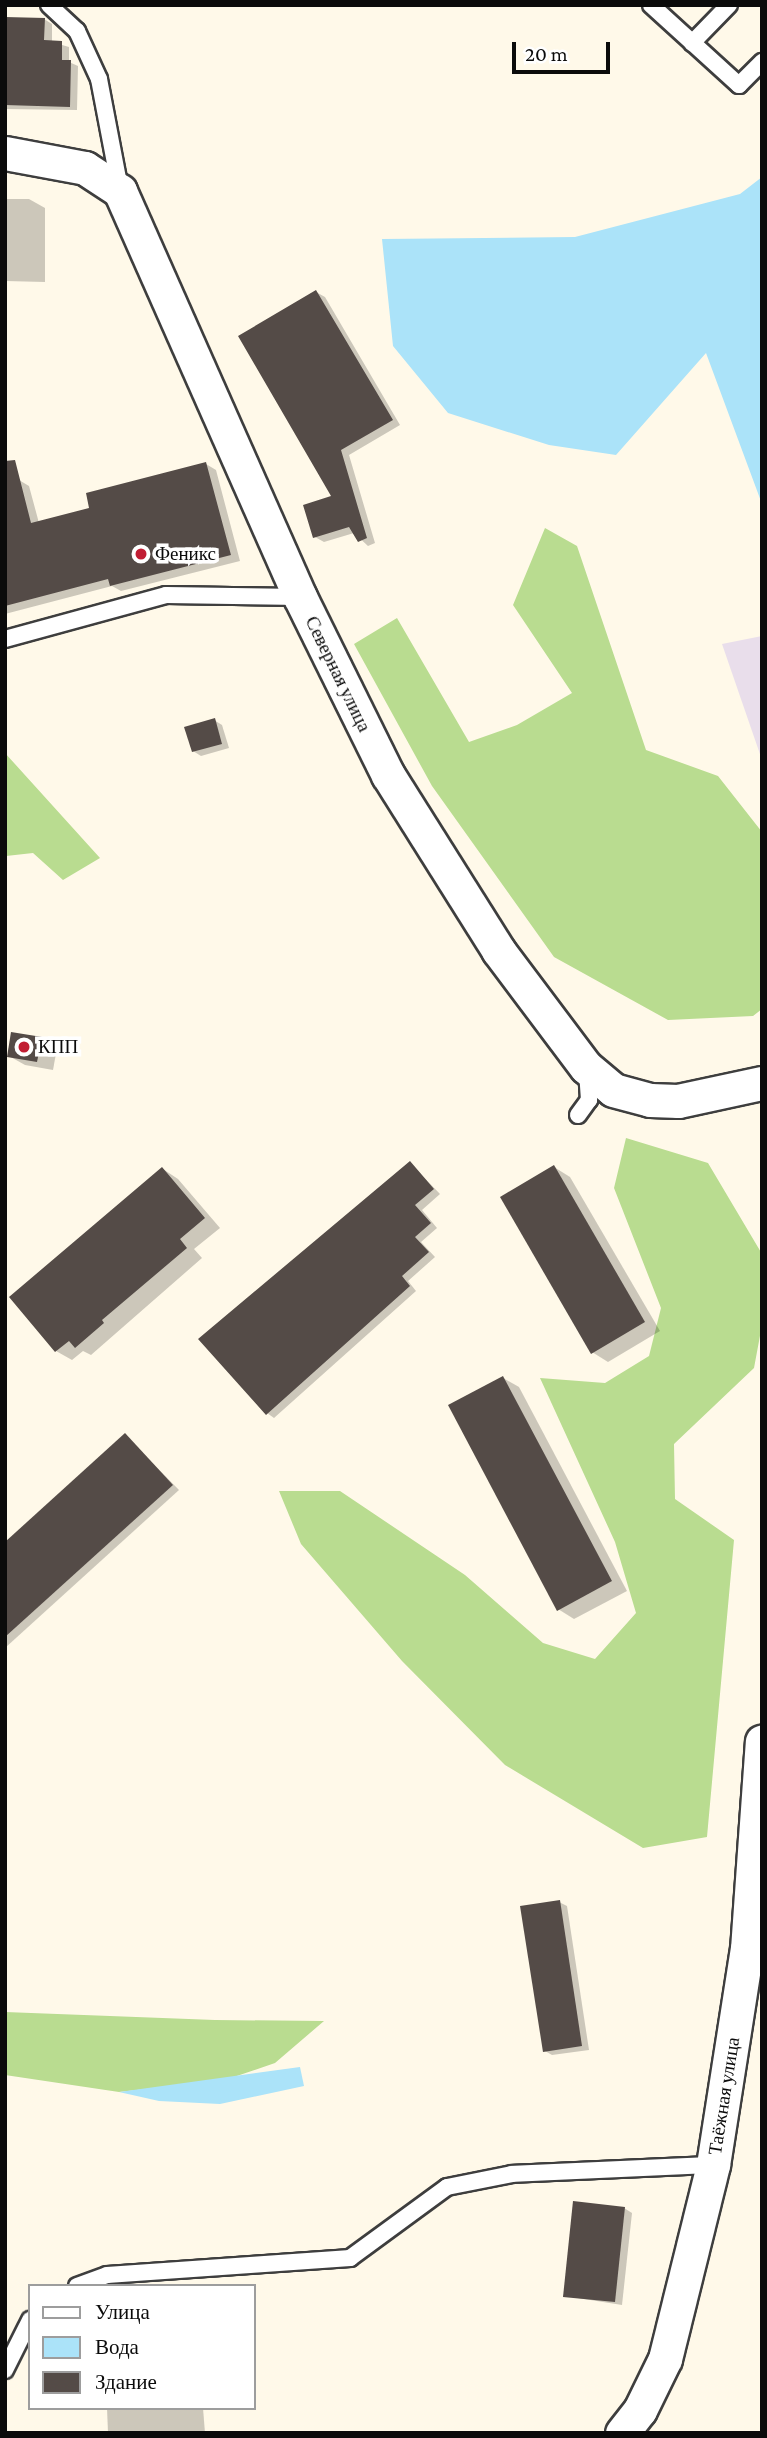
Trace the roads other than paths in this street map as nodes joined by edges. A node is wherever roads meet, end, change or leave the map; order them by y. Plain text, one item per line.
1 (49, 5) edge
2 (651, 5) edge
3 (729, 5) edge
4 (692, 43) junction
5 (762, 61) edge
6 (5, 153) edge
7 (120, 191) junction
8 (300, 597) junction
9 (5, 639) edge
10 (586, 1067) junction
11 (762, 1083) edge
12 (578, 1115) dead end
13 (762, 1742) edge
14 (754, 1950) edge
15 (713, 2165) junction
16 (82, 2284) edge
17 (28, 2324) edge
18 (5, 2370) edge
19 (622, 2433) edge

1 - 7 lane
2 - 4 lane
3 - 4 lane
4 - 5 lane
6 - 7 street
7 - 8 street, Северная улица
8 - 9 lane
8 - 10 street, Северная улица
10 - 11 street, Северная улица
10 - 12 lane
13 - 14 street, Таёжная улица
14 - 15 street, Таёжная улица
15 - 16 lane
15 - 19 street, Таёжная улица
17 - 18 lane

